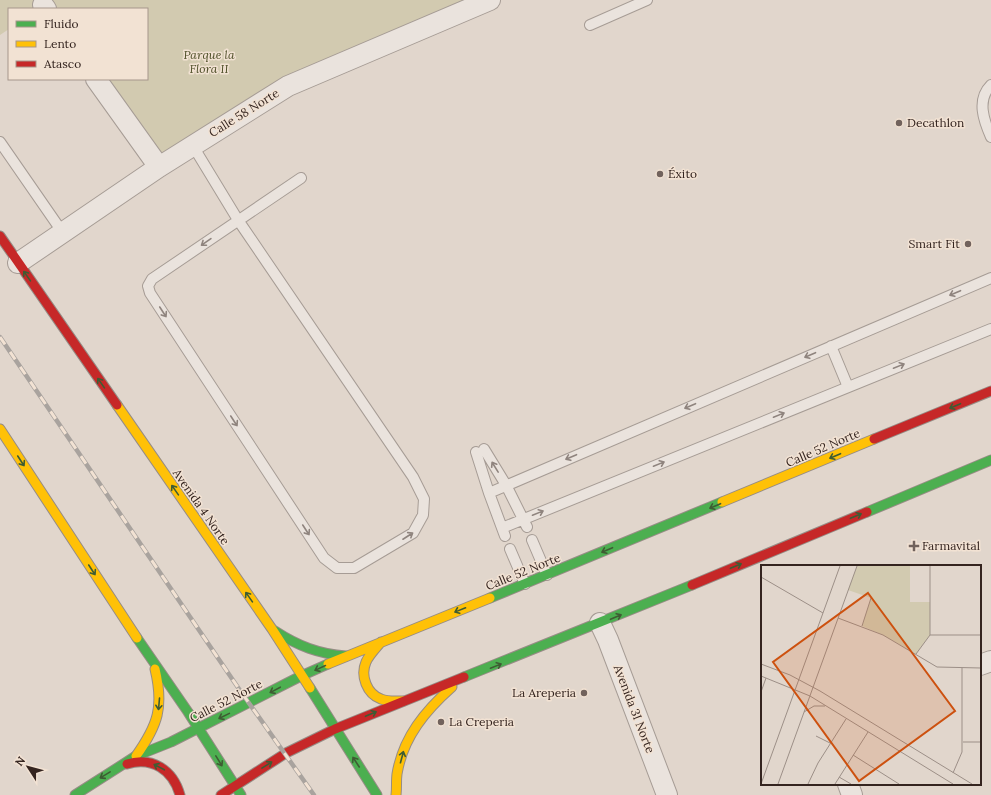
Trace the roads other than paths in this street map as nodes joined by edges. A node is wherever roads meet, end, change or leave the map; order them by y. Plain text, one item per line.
1 (490, 0) edge
2 (647, 0) edge
3 (590, 25) dead end
4 (97, 80) edge
5 (991, 85) edge
6 (991, 137) edge
7 (0, 142) edge
8 (193, 146) junction
9 (159, 168) junction
10 (300, 178) dead end
11 (238, 220) junction
12 (63, 233) junction
13 (0, 236) edge
14 (18, 263) junction
15 (991, 278) edge
16 (991, 329) edge
17 (832, 346) junction
18 (848, 387) junction
19 (991, 390) edge
20 (0, 429) edge
21 (991, 460) edge
22 (506, 485) junction
23 (489, 493) junction
24 (526, 523) junction
25 (532, 540) dead end
26 (510, 549) dead end
27 (762, 561) edge
28 (547, 575) junction
29 (525, 584) junction
30 (600, 624) junction
31 (272, 629) junction
32 (381, 642) junction
33 (147, 654) junction
34 (346, 656) junction
35 (991, 661) edge
36 (981, 665) edge
37 (301, 676) junction
38 (460, 680) junction
39 (403, 701) junction
40 (198, 728) junction
41 (335, 729) junction
42 (136, 756) junction
43 (124, 764) junction
44 (234, 785) junction
45 (848, 785) edge
46 (75, 795) edge
47 (180, 795) edge
48 (221, 795) edge
49 (241, 795) edge
50 (376, 795) edge
51 (396, 795) edge
52 (667, 795) edge
53 (852, 795) edge

1 - 8 street, Calle 58 Norte
2 - 3 lane
4 - 9 street
5 - 6 lane
7 - 12 lane
8 - 9 street, Calle 58 Norte
8 - 11 lane
9 - 12 street, Calle 58 Norte
10 - 11 lane
11 -> 11 lane
12 - 14 street, Calle 58 Norte
13 - 14 main road, Avenida 4 Norte
31 -> 14 main road, Avenida 4 Norte
15 -> 17 lane
18 -> 16 lane
17 - 18 lane
17 -> 22 lane
24 -> 18 lane
19 -> 28 main road, Calle 52 Norte
20 -> 33 main road
27 -> 21 main road
22 - 23 lane
22 -> 23 lane
22 - 24 lane
23 - 24 lane
25 - 28 lane
26 - 29 lane
30 -> 27 main road
28 - 29 main road, Calle 52 Norte
29 -> 32 main road, Calle 52 Norte
38 -> 30 main road
30 - 52 street, Avenida 3I Norte
31 - 34 main road
31 - 37 main road, Avenida 4 Norte
32 - 34 main road, Calle 52 Norte
32 - 39 main road
33 - 40 main road
33 -> 42 main road
34 -> 37 main road, Calle 52 Norte
35 - 36 street
37 -> 40 main road, Calle 52 Norte
37 - 41 main road, Avenida 4 Norte
38 - 39 main road
51 -> 38 main road
41 -> 39 main road
40 - 42 main road, Calle 52 Norte
40 -> 44 main road
44 -> 41 main road
50 -> 41 main road, Avenida 4 Norte
42 - 43 main road, Calle 52 Norte
43 -> 46 main road, Calle 52 Norte
47 -> 43 main road
44 - 48 main road
44 - 49 main road
45 - 53 street

